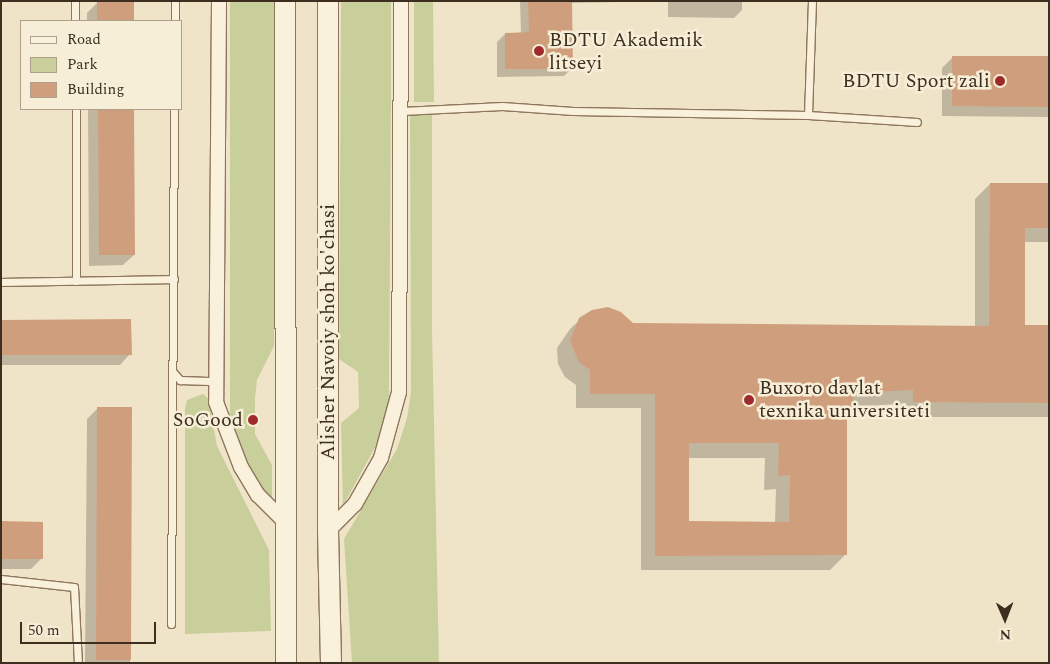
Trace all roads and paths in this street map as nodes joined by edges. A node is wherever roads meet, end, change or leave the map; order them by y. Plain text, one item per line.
1 (76, 1) edge
2 (175, 1) edge
3 (219, 1) edge
4 (286, 1) edge
5 (328, 1) edge
6 (401, 1) edge
7 (812, 1) edge
8 (76, 20) edge
9 (174, 20) edge
10 (76, 110) edge
11 (174, 110) edge
12 (402, 111) junction
13 (808, 115) junction
14 (917, 122) dead end
15 (174, 280) junction
16 (76, 281) junction
17 (1, 282) edge
18 (173, 372) junction
19 (216, 382) junction
20 (284, 521) junction
21 (328, 531) junction
22 (1, 579) edge
23 (171, 624) dead end
24 (78, 663) edge
25 (286, 663) edge
26 (331, 663) edge

1 - 8 lane
2 - 9 lane
3 - 19 street
4 - 20 main road
5 - 21 main road, Alisher Navoiy shoh ko'chasi
6 - 12 street
7 - 13 lane
10 - 16 lane
11 - 15 lane
12 - 13 lane
12 - 21 street
13 - 14 lane
15 - 16 lane
15 - 18 lane
16 - 17 lane
18 - 19 lane
18 - 23 lane
19 - 20 street
20 - 25 main road
21 - 26 main road, Alisher Navoiy shoh ko'chasi
22 - 24 lane

